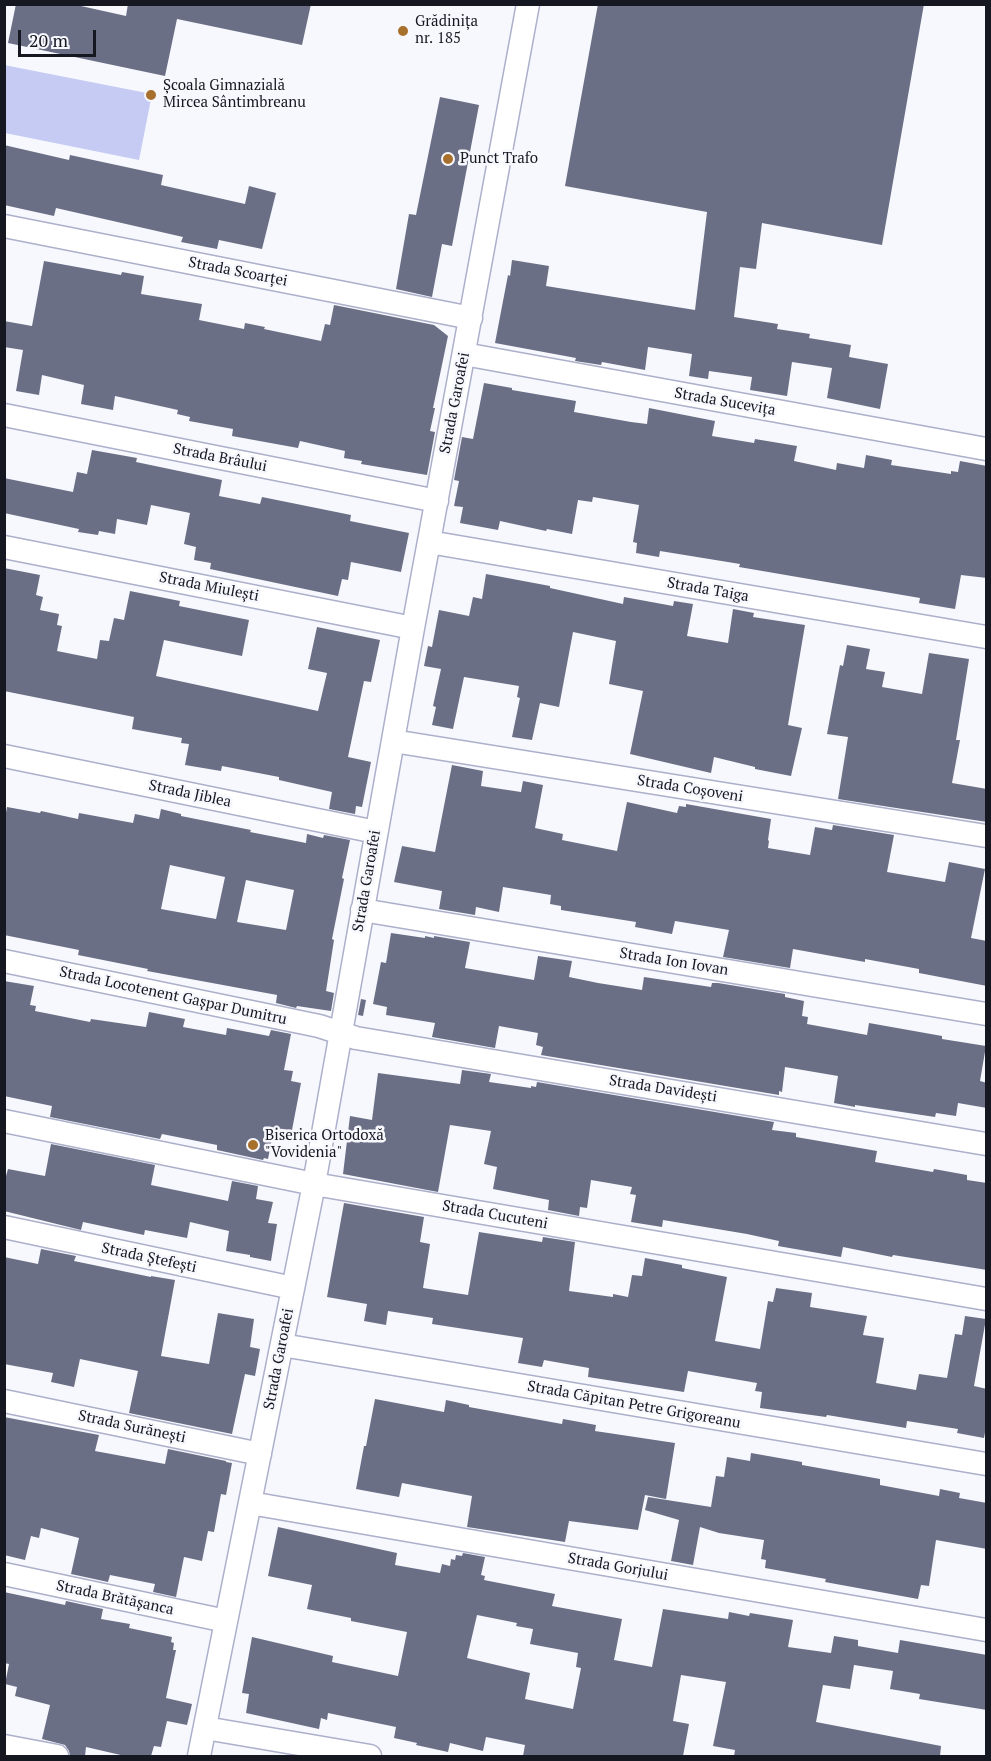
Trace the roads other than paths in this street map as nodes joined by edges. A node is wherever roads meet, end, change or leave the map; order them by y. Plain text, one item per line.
1 (528, 4) edge
2 (4, 226) edge
3 (471, 318) junction
4 (464, 354) junction
5 (4, 415) edge
6 (987, 449) edge
7 (436, 501) junction
8 (429, 542) junction
9 (4, 547) edge
10 (413, 628) junction
11 (987, 637) edge
12 (393, 741) junction
13 (4, 756) edge
14 (376, 832) junction
15 (987, 836) edge
16 (362, 910) junction
17 (4, 961) edge
18 (987, 1014) edge
19 (340, 1033) junction
20 (4, 1120) edge
21 (987, 1144) edge
22 (314, 1184) junction
23 (4, 1227) edge
24 (293, 1288) junction
25 (987, 1299) edge
26 (282, 1345) junction
27 (4, 1401) edge
28 (260, 1454) junction
29 (987, 1464) edge
30 (250, 1503) junction
31 (4, 1574) edge
32 (226, 1621) junction
33 (987, 1630) edge
34 (205, 1728) junction
35 (4, 1746) edge
36 (57, 1756) edge
37 (199, 1756) edge
38 (370, 1756) edge

1 - 3 street, Strada Garoafei
2 - 3 street, Strada Scoarței
3 - 4 street, Strada Garoafei
4 - 6 street, Strada Sucevița
4 - 7 street, Strada Garoafei
5 - 7 street, Strada Brâului
7 - 8 street, Strada Garoafei
8 - 10 street, Strada Garoafei
8 - 11 street, Strada Taiga
9 - 10 street, Strada Miulești
10 - 12 street, Strada Garoafei
12 - 14 street, Strada Garoafei
12 - 15 street, Strada Coșoveni
13 - 14 street, Strada Jiblea
14 - 16 street, Strada Garoafei
16 - 18 street, Strada Ion Iovan
16 - 19 street, Strada Garoafei
17 - 19 street, Strada Locotenent Gașpar Dumitru
19 - 21 street, Strada Davidești
19 - 22 street, Strada Garoafei
20 - 22 street, Strada Cucuteni
22 - 24 street, Strada Garoafei
22 - 25 street, Strada Cucuteni
23 - 24 street, Strada Ștefești
24 - 26 street, Strada Garoafei
26 - 28 street, Strada Garoafei
26 - 29 street, Strada Căpitan Petre Grigoreanu
27 - 28 street, Strada Surănești
28 - 30 street, Strada Garoafei
30 - 32 street, Strada Garoafei
30 - 33 street, Strada Gorjului
31 - 32 street, Strada Brătășanca
32 - 34 street, Strada Garoafei
34 - 37 street, Strada Garoafei
34 - 38 street
35 - 36 street

